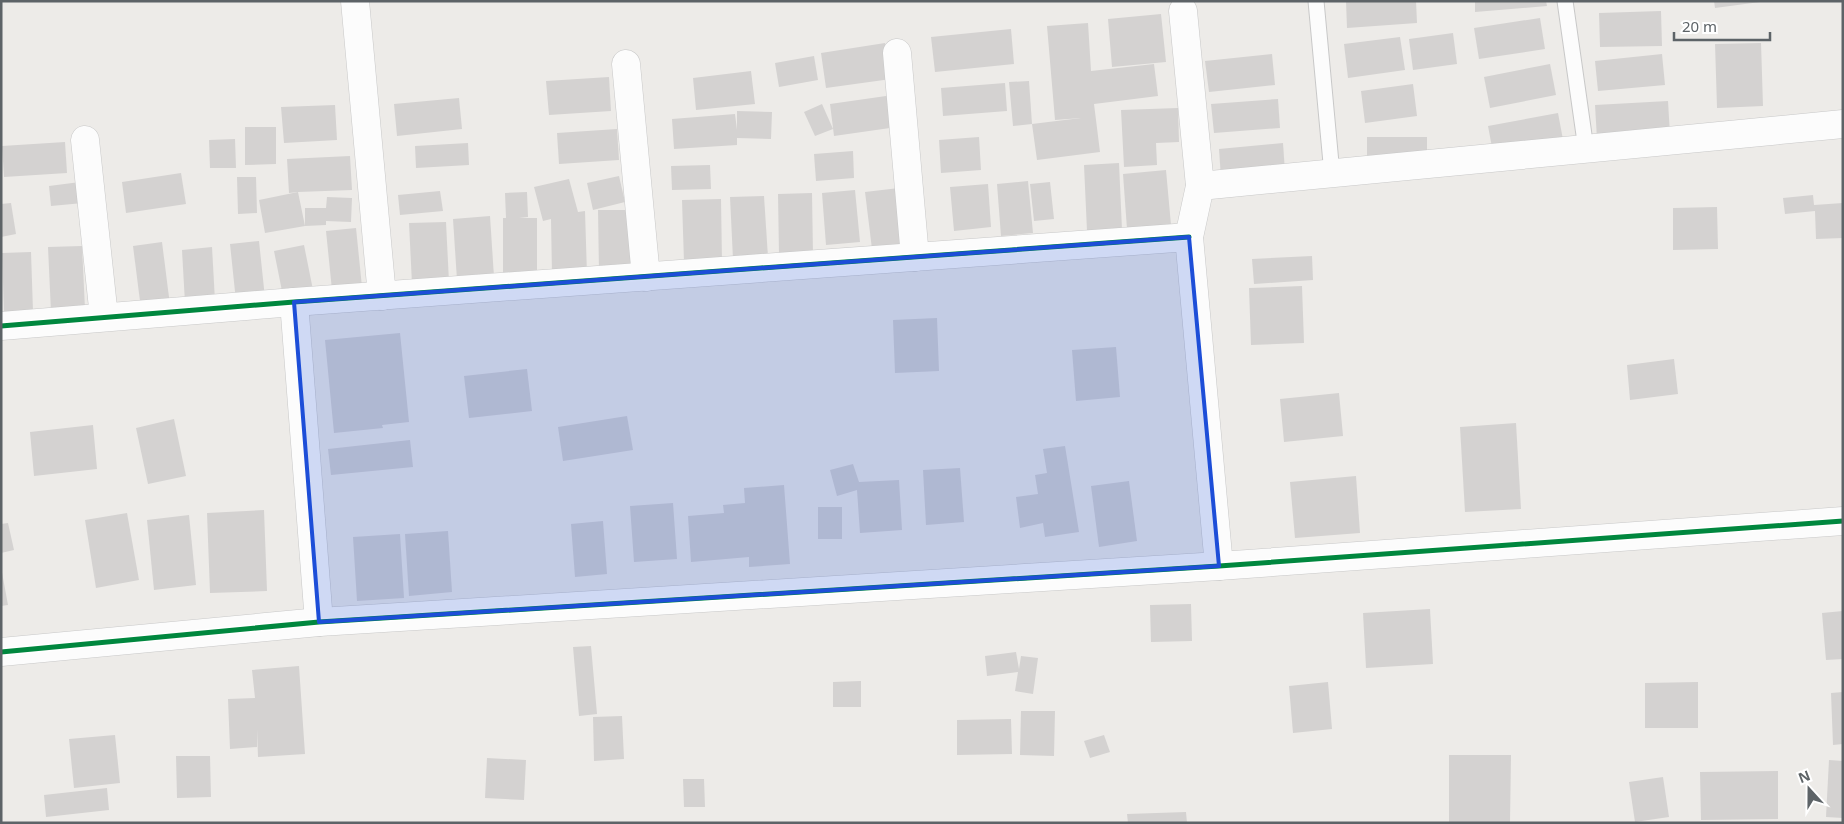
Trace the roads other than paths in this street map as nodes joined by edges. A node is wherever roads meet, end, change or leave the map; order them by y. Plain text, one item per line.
1 (355, 1) edge
2 (1316, 1) edge
3 (1565, 1) edge
4 (1183, 11) dead end
5 (897, 53) dead end
6 (626, 64) dead end
7 (1843, 124) edge
8 (85, 140) dead end
9 (1586, 149) junction
10 (1332, 174) junction
11 (1200, 186) junction
12 (1189, 237) junction
13 (915, 257) junction
14 (646, 276) junction
15 (382, 296) junction
16 (294, 302) junction
17 (104, 317) junction
18 (1, 326) edge
19 (1843, 521) edge
20 (1220, 566) junction
21 (319, 622) junction
22 (1, 652) edge

1 - 15 street
2 - 10 lane
3 - 9 lane
4 - 11 street
5 - 13 street
6 - 14 street
7 - 9 street
8 - 17 street
9 - 10 street
10 - 11 street
11 - 12 street
12 - 13 street
12 - 20 street
13 - 14 street
14 - 15 street
15 - 16 street
16 - 17 street
16 - 21 street
17 - 18 street
19 - 20 street
20 - 21 street
21 - 22 street

